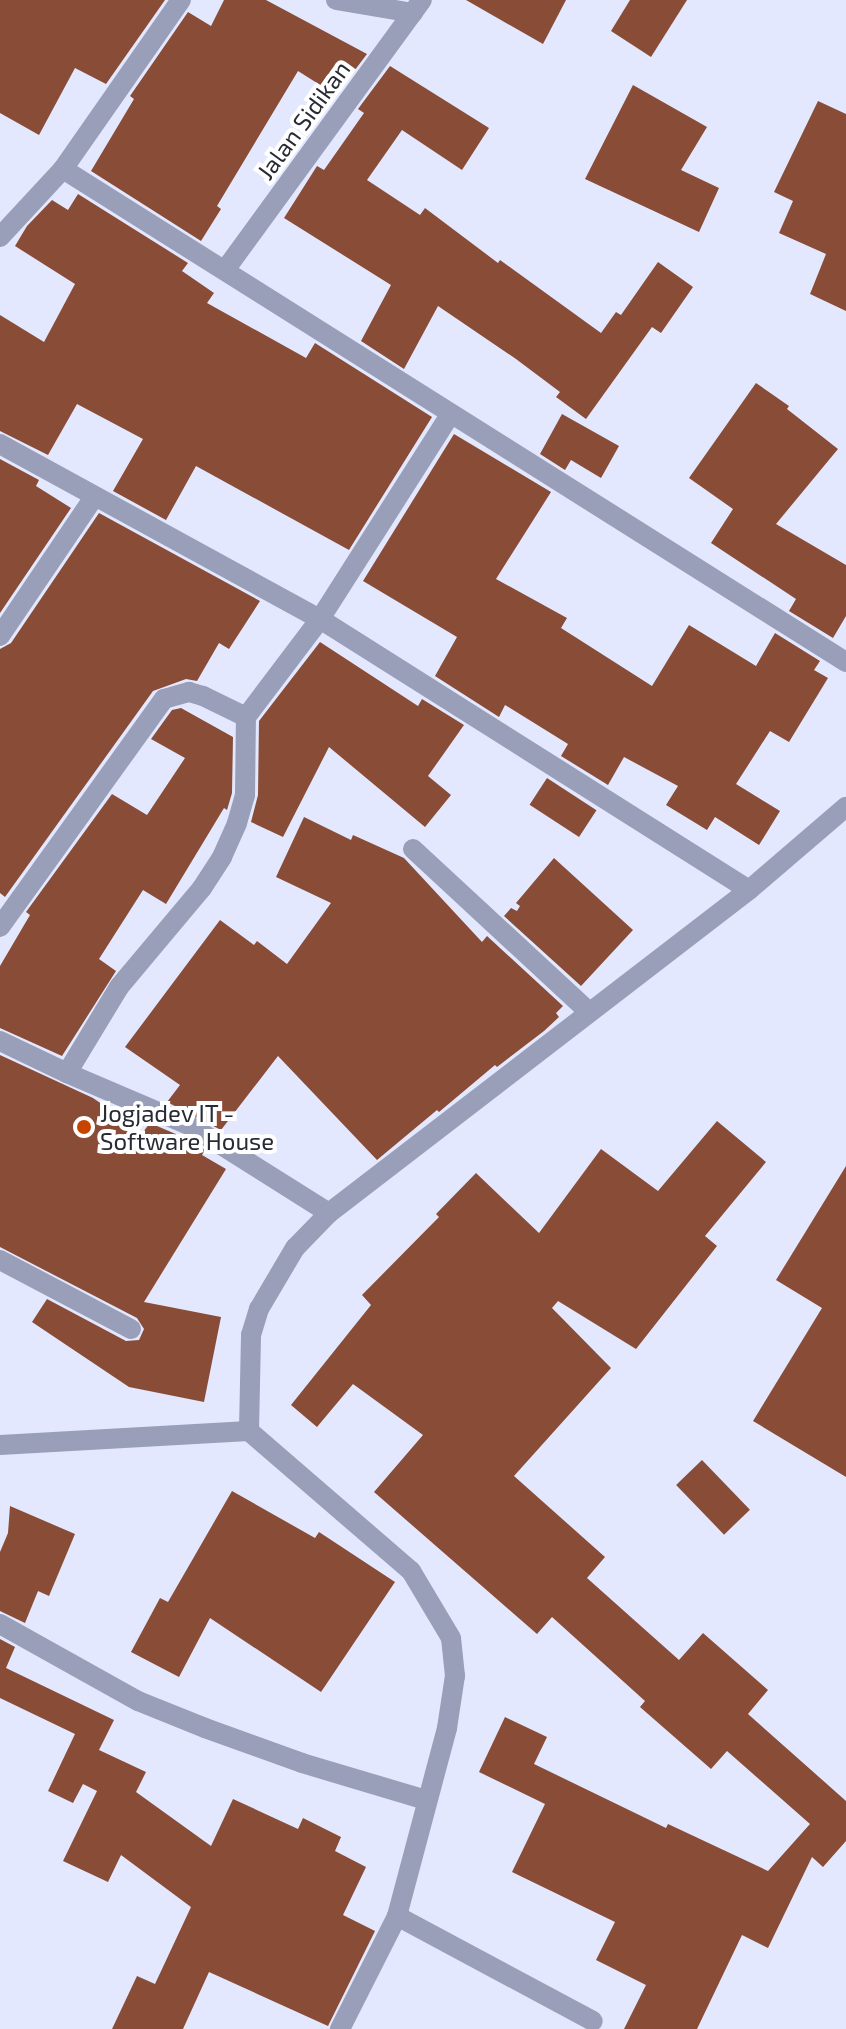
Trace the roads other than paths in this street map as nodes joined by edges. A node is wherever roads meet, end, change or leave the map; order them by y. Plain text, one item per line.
1 (181, 0) edge
2 (336, 0) edge
3 (418, 7) edge
4 (63, 169) junction
5 (0, 237) edge
6 (225, 270) junction
7 (450, 415) junction
8 (0, 444) edge
9 (94, 497) junction
10 (320, 619) junction
11 (0, 636) edge
12 (846, 662) edge
13 (246, 717) junction
14 (846, 807) edge
15 (413, 849) dead end
16 (749, 890) junction
17 (0, 927) edge
18 (588, 1011) junction
19 (0, 1041) edge
20 (67, 1073) junction
21 (329, 1213) junction
22 (0, 1260) edge
23 (131, 1329) dead end
24 (249, 1431) junction
25 (0, 1445) edge
26 (0, 1624) edge
27 (426, 1800) junction
28 (397, 1916) junction
29 (593, 2021) dead end
30 (340, 2029) edge

1 - 4 street
2 - 3 street
3 - 6 street, Jalan Sidikan
4 - 5 street
4 - 6 street
6 - 7 street
7 - 10 street
7 - 12 street
8 - 9 street
9 - 10 street
9 - 11 street
10 - 13 street
10 - 16 street
13 - 17 street
13 - 20 street
14 - 16 street
15 - 18 street
16 - 18 street
18 - 21 street
19 - 20 street
20 - 21 street
21 - 24 street
22 - 23 street
24 - 25 street
24 - 27 street
26 - 27 street
27 - 28 street
28 - 29 street
28 - 30 street

